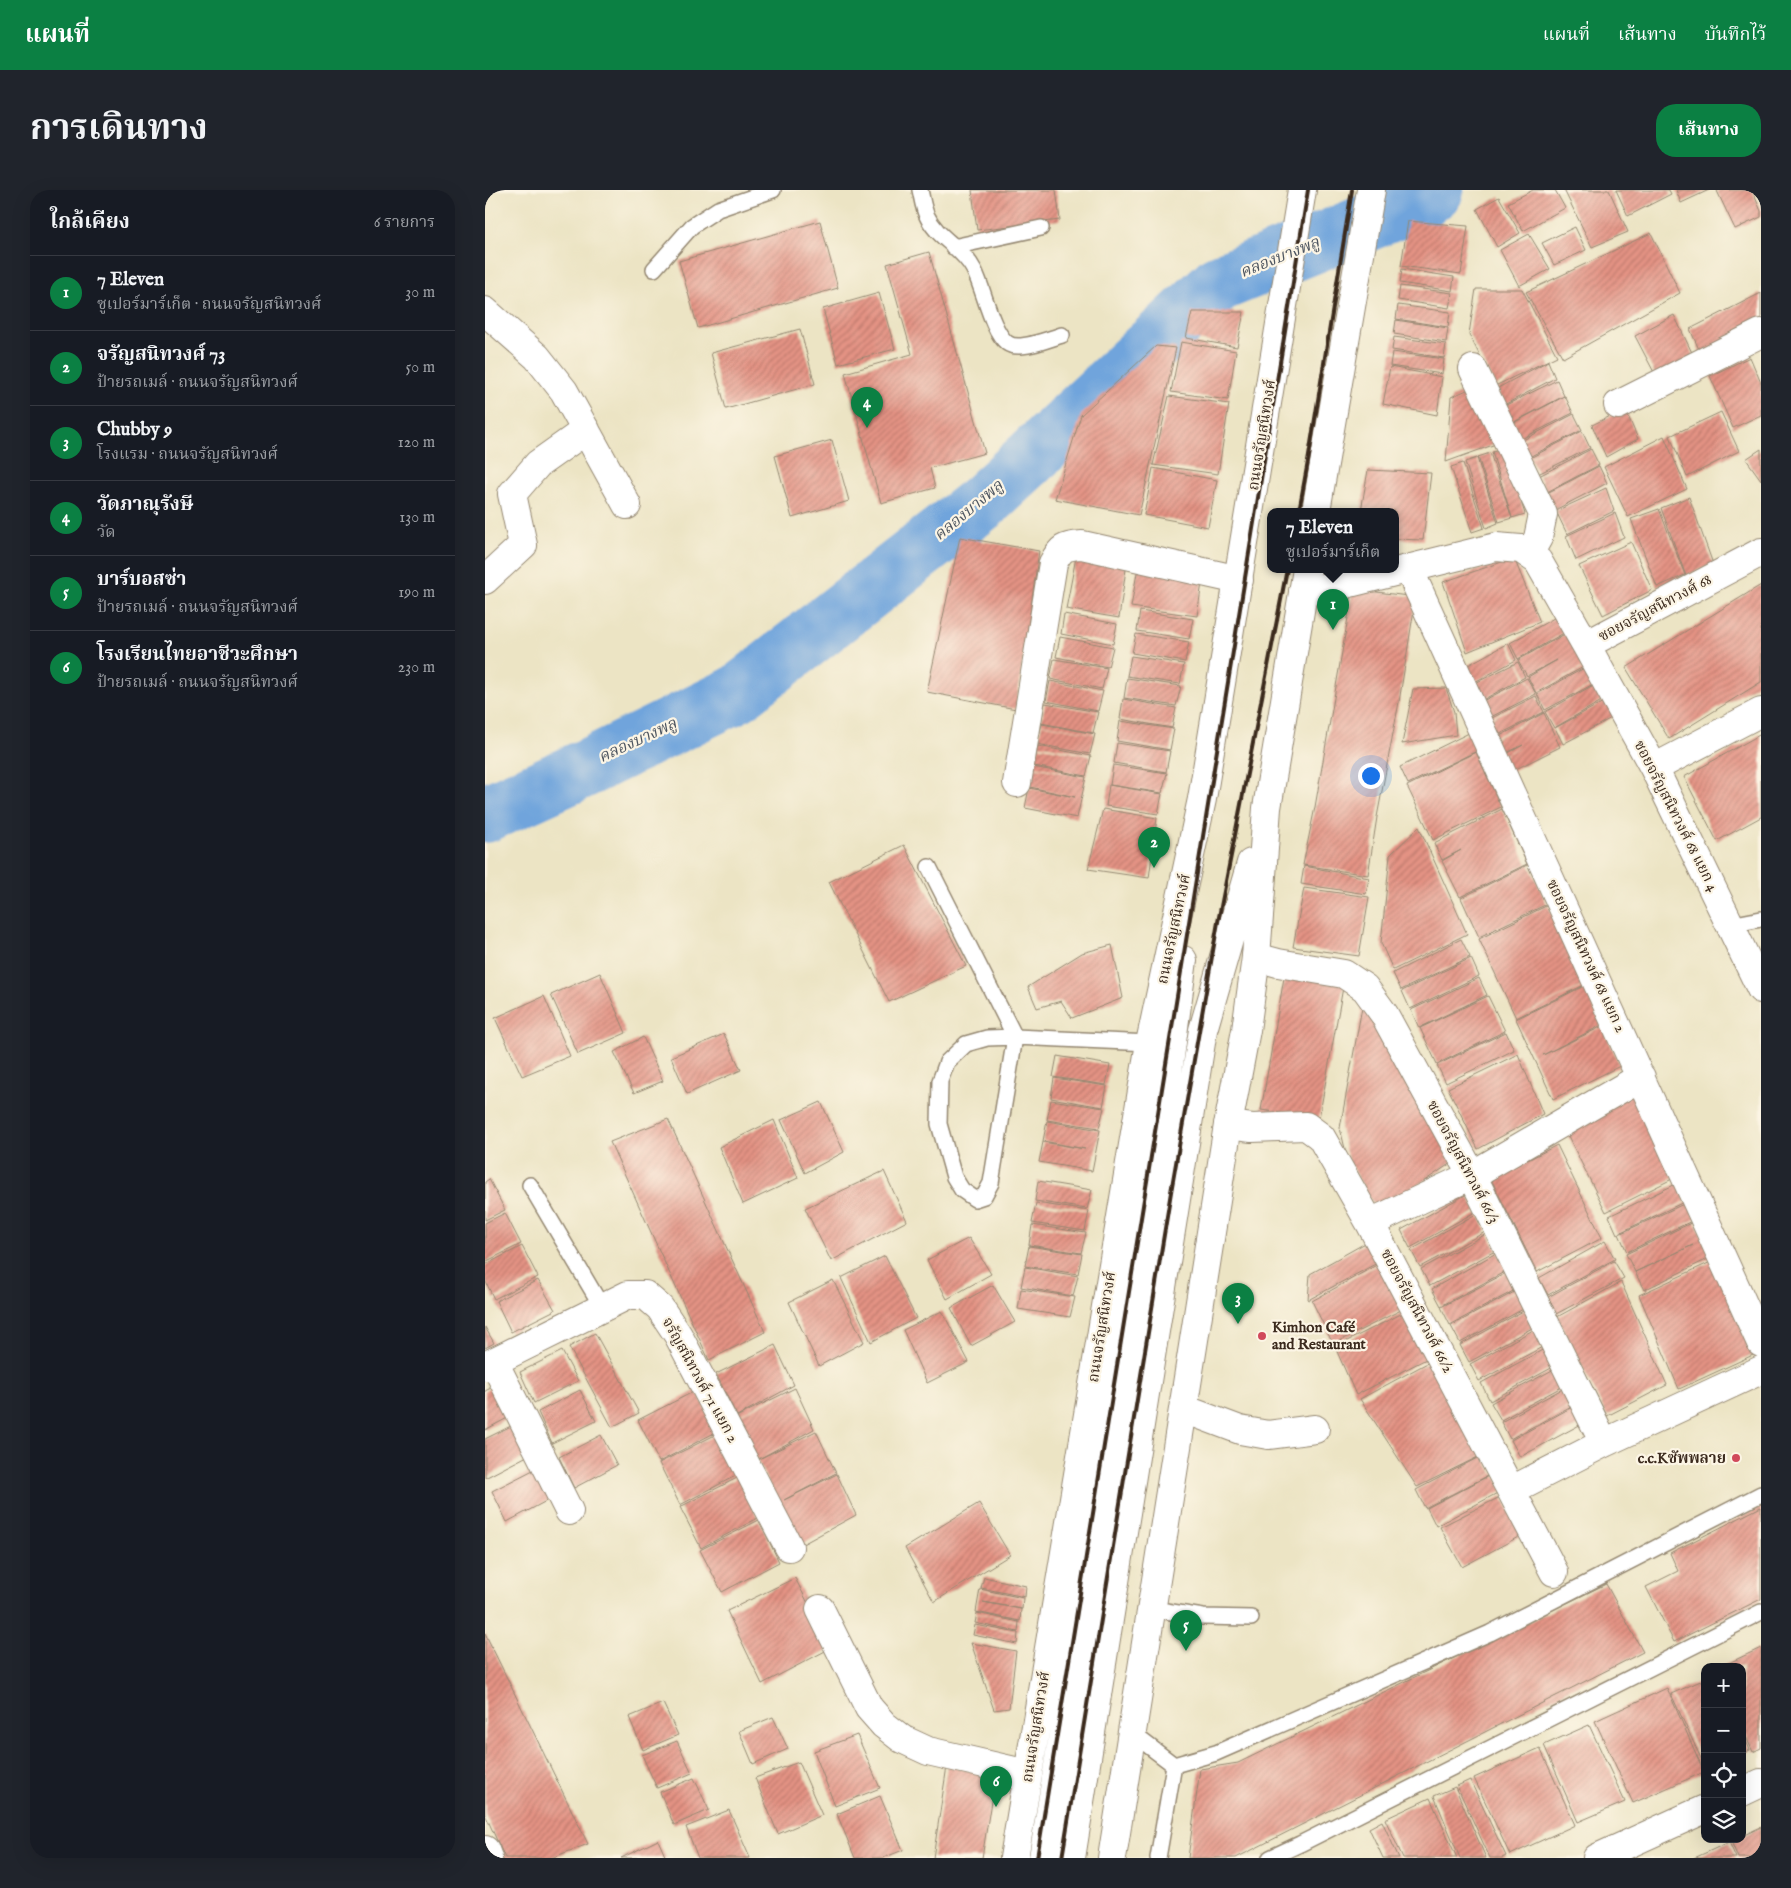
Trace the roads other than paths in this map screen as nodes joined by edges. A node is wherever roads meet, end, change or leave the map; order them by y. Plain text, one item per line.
1 (773, 190) edge
2 (921, 190) edge
3 (1302, 190) edge
4 (1369, 198) edge
5 (1041, 228) dead end
6 (953, 247) junction
7 (654, 269) dead end
8 (485, 312) edge
9 (1761, 333) edge
10 (1062, 336) dead end
11 (1473, 369) dead end
12 (1618, 405) dead end
13 (586, 430) junction
14 (627, 505) dead end
15 (1317, 508) edge
16 (1761, 552) edge
17 (1529, 554) junction
18 (1409, 569) junction
19 (1399, 571) edge
20 (1392, 573) edge
21 (485, 580) edge
22 (1239, 580) junction
23 (1305, 580) edge
24 (1586, 645) junction
25 (1761, 712) edge
26 (1654, 768) junction
27 (1017, 783) dead end
28 (1202, 799) junction
29 (1267, 808) junction
30 (929, 867) dead end
31 (1761, 919) edge
32 (1730, 925) junction
33 (1256, 956) junction
34 (1761, 989) edge
35 (1015, 1037) junction
36 (1150, 1043) junction
37 (1641, 1077) junction
38 (1228, 1124) junction
39 (1472, 1174) junction
40 (530, 1185) dead end
41 (1370, 1223) junction
42 (602, 1307) junction
43 (1761, 1343) edge
44 (489, 1364) edge
45 (1761, 1370) edge
46 (1184, 1410) junction
47 (1315, 1429) dead end
48 (1604, 1443) junction
49 (1512, 1490) junction
50 (1761, 1494) edge
51 (569, 1511) dead end
52 (789, 1547) dead end
53 (1554, 1572) dead end
54 (820, 1609) dead end
55 (1153, 1609) junction
56 (1761, 1612) edge
57 (1251, 1618) dead end
58 (1133, 1734) junction
59 (1174, 1765) junction
60 (1028, 1774) junction
61 (1761, 1783) edge
62 (1746, 1790) edge
63 (1701, 1811) edge
64 (485, 1850) edge
65 (488, 1858) edge
66 (1014, 1858) edge
67 (1043, 1858) edge
68 (1071, 1858) edge
69 (1113, 1858) edge
70 (1158, 1858) edge
71 (1269, 1858) edge
72 (1597, 1858) edge

1 - 7 lane
2 - 6 lane
3 - 22 street, ถนนจรัญสนิทวงศ์
4 - 15 street
5 - 6 lane
6 - 10 lane
8 - 13 street
9 - 12 street
11 - 17 street
13 - 14 street
13 - 21 street
16 - 24 street, ซอยจรัญสนิทวงศ์ 68
17 - 18 street
17 - 24 street, ซอยจรัญสนิทวงศ์ 68
18 - 19 street
18 - 37 street, ซอยจรัญสนิทวงศ์ 68 แยก 2
20 - 23 street
22 - 27 street
22 - 28 street, ถนนจรัญสนิทวงศ์
23 - 29 street
24 - 26 street, ซอยจรัญสนิทวงศ์ 68 แยก 4
25 - 26 street
26 - 32 street, ซอยจรัญสนิทวงศ์ 68 แยก 4
28 - 36 street, ถนนจรัญสนิทวงศ์
28 - 67 street, ถนนจรัญสนิทวงศ์
29 - 33 street
29 - 68 street
30 - 35 lane
31 - 32 lane
32 - 34 street, ซอยจรัญสนิทวงศ์ 68 แยก 4
33 - 38 street
33 - 39 street, ซอยจรัญสนิทวงศ์ 66/3
35 - 35 lane
35 - 36 lane
36 - 60 street, ถนนจรัญสนิทวงศ์
37 - 39 street
37 - 43 street, ซอยจรัญสนิทวงศ์ 68 แยก 2
38 - 41 street, ซอยจรัญสนิทวงศ์ 66/2
38 - 46 street
39 - 41 street
39 - 48 street, ซอยจรัญสนิทวงศ์ 66/3
40 - 42 lane
41 - 49 street, ซอยจรัญสนิทวงศ์ 66/2
42 - 44 street, จรัญสนิทวงศ์ 71 แยก 2
42 - 52 street, จรัญสนิทวงศ์ 71 แยก 2
44 - 51 street
45 - 48 street
46 - 47 street
46 - 55 street
48 - 49 street
49 - 53 street, ซอยจรัญสนิทวงศ์ 66/2
50 - 59 lane
54 - 60 street
55 - 57 lane
55 - 58 street
56 - 71 lane
58 - 59 lane
58 - 69 street
59 - 70 lane
60 - 66 street, ถนนจรัญสนิทวงศ์
61 - 62 street
63 - 72 street
64 - 65 street

